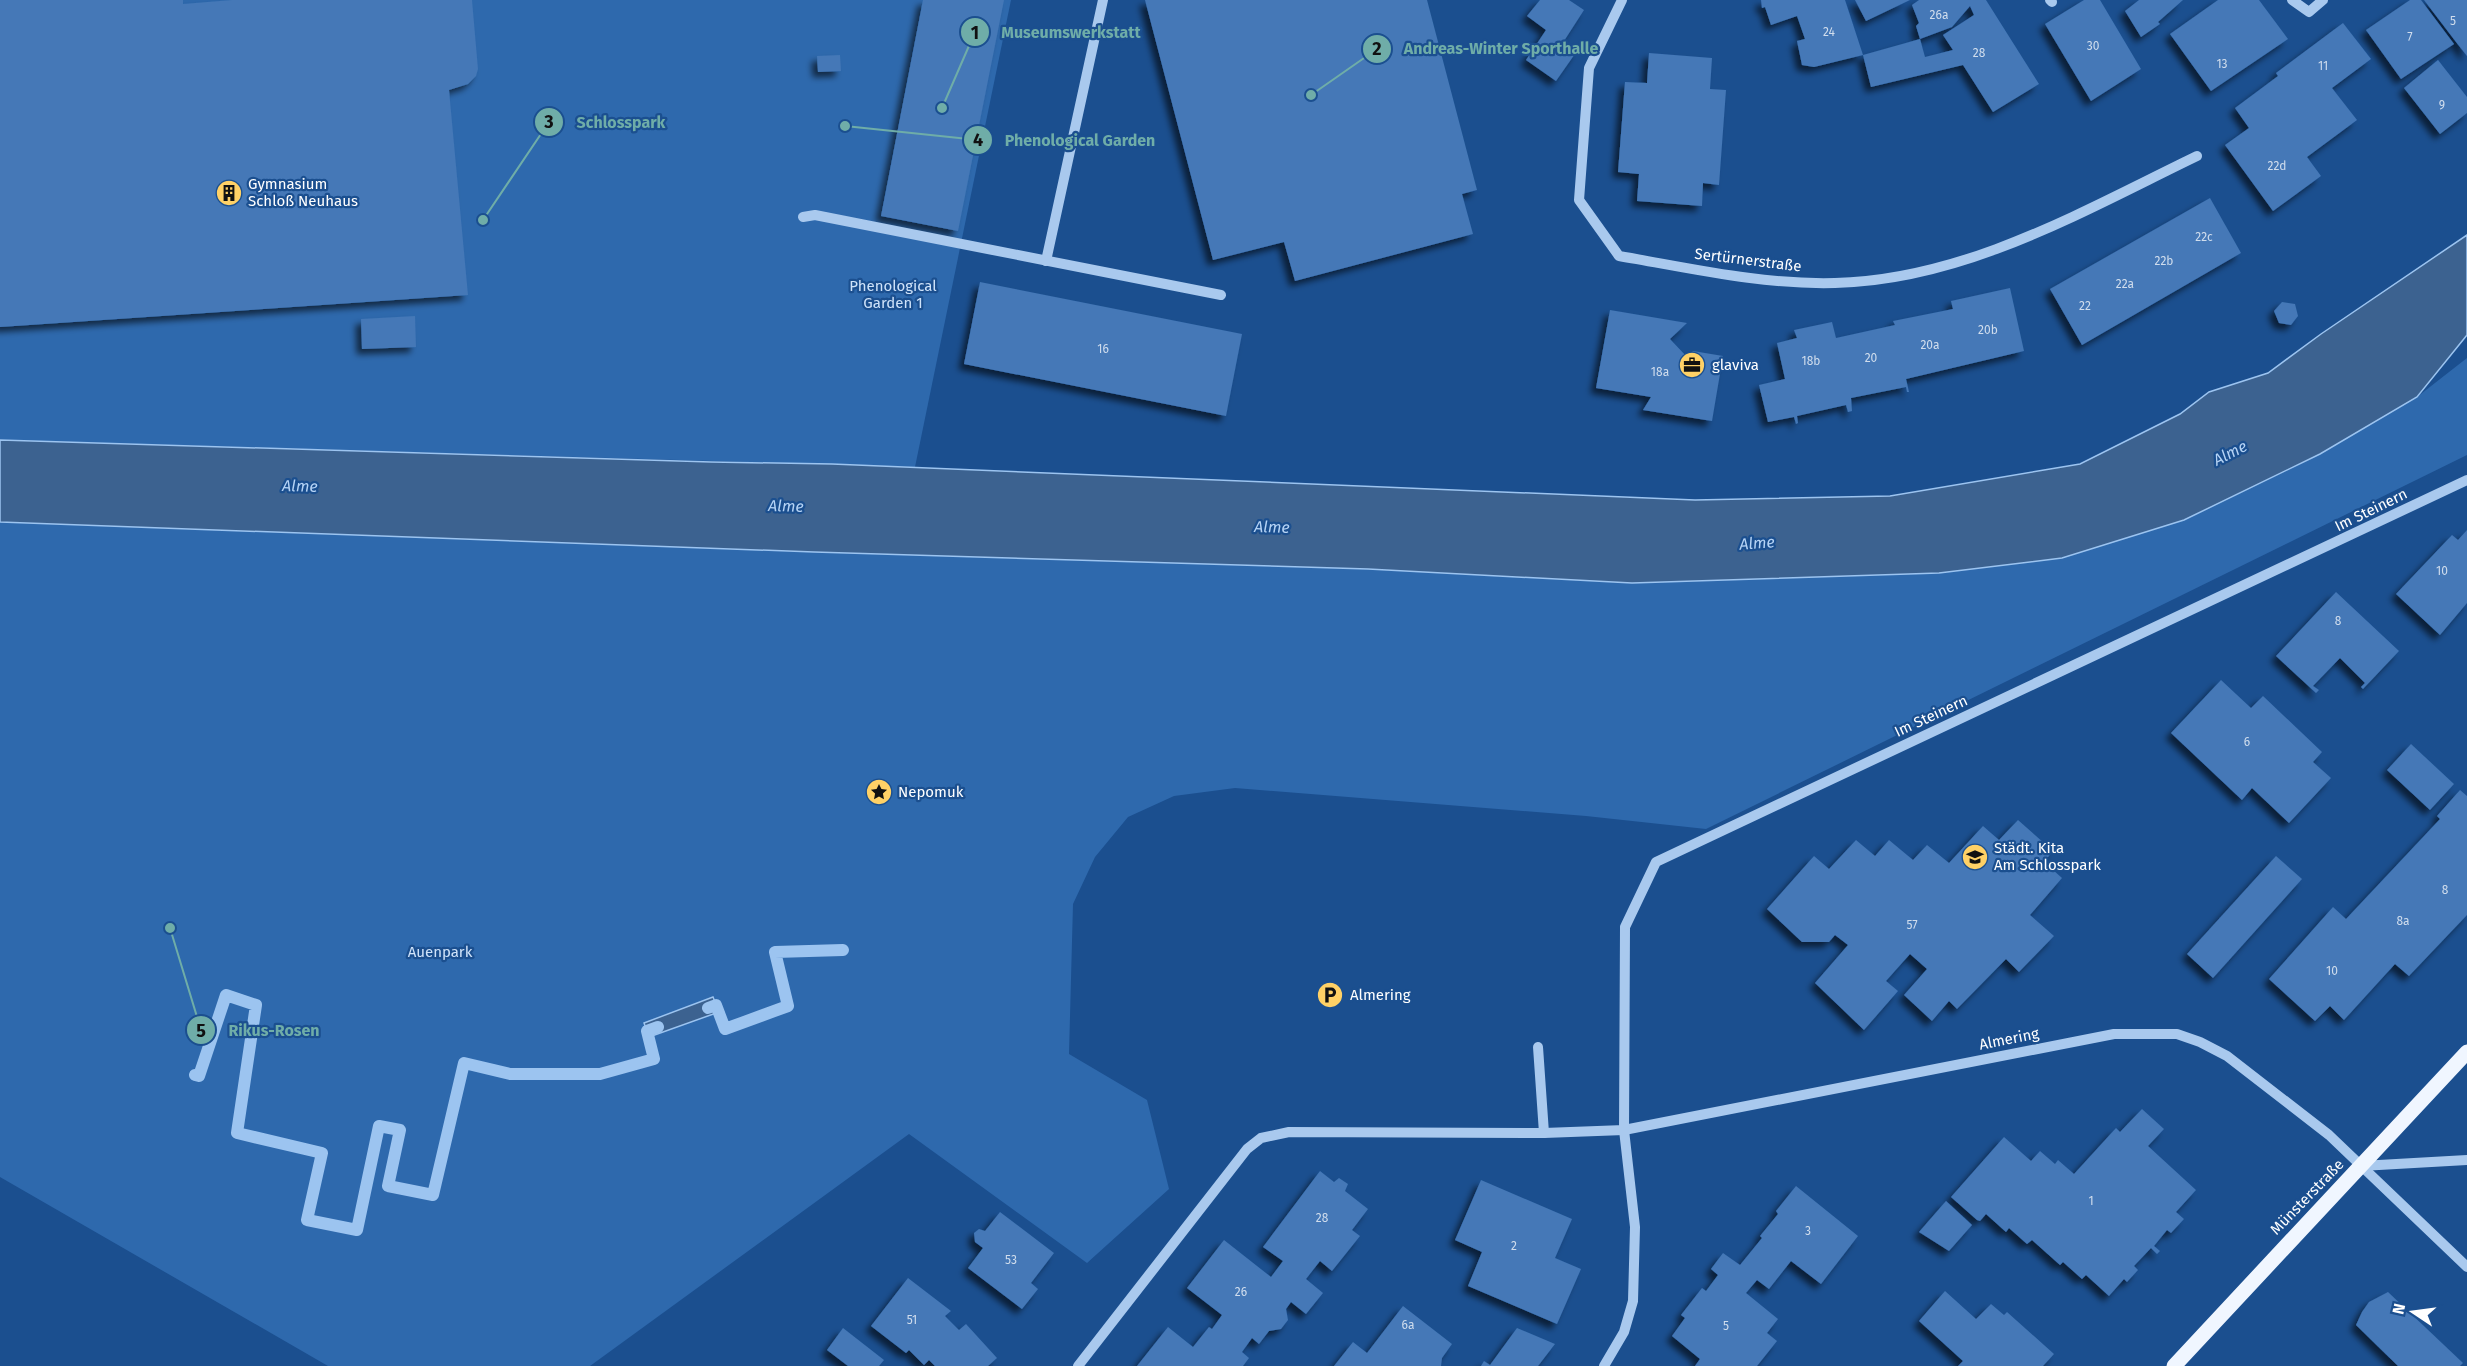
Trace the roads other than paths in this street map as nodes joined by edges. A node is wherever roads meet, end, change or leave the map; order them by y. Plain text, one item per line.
1 (1103, 0) edge
2 (1622, 0) edge
3 (2292, 0) edge
4 (2323, 0) edge
5 (2196, 156) dead end
6 (802, 217) dead end
7 (1046, 261) junction
8 (1221, 295) dead end
9 (2467, 480) edge
10 (1538, 1047) dead end
11 (2467, 1052) edge
12 (1624, 1130) junction
13 (1544, 1133) junction
14 (2467, 1160) edge
15 (2361, 1166) junction
16 (2467, 1268) edge
17 (1078, 1366) edge
18 (1604, 1366) edge
19 (2174, 1366) edge

1 - 7 street
2 - 5 street, Sertürnerstraße
3 - 4 street
6 - 7 street
7 - 8 street
9 - 12 street, Im Steinern
10 - 13 street
11 - 15 main road, Münsterstraße
12 - 13 street, Almering
12 - 15 street, Almering
12 - 18 street
13 - 17 street, Almering
14 - 15 street
15 - 16 street, Almering
15 - 19 main road, Münsterstraße

